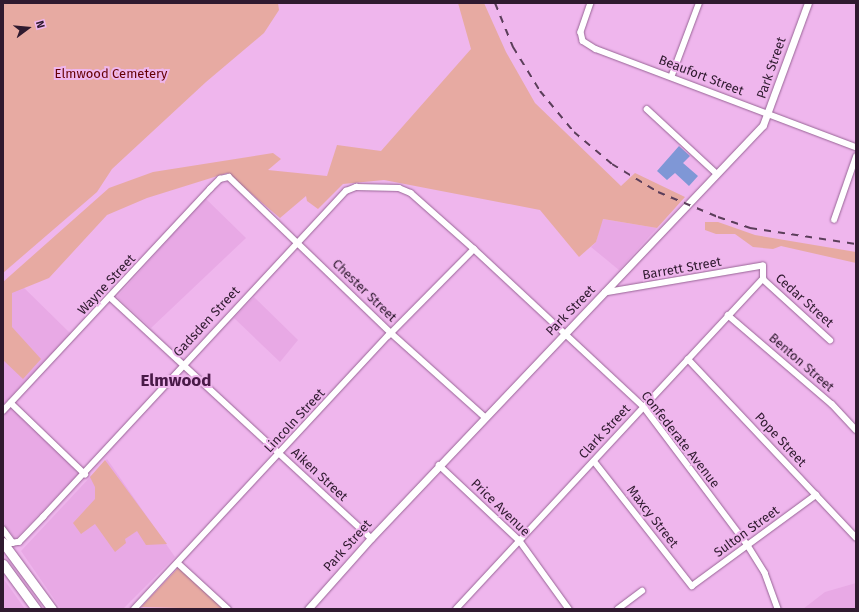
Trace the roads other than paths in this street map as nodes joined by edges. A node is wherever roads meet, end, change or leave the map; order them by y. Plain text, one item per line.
1 (591, 3) edge
2 (699, 3) edge
3 (808, 3) edge
4 (672, 76) junction
5 (647, 109) dead end
6 (769, 114) junction
7 (856, 147) edge
8 (856, 157) edge
9 (716, 173) junction
10 (229, 178) joint
11 (411, 193) joint
12 (834, 220) dead end
13 (298, 243) junction
14 (474, 250) junction
15 (763, 279) junction
16 (605, 293) junction
17 (111, 298) junction
18 (728, 315) junction
19 (391, 333) junction
20 (566, 334) junction
21 (830, 340) dead end
22 (688, 359) junction
23 (184, 365) junction
24 (11, 403) junction
25 (644, 407) junction
26 (3, 411) edge
27 (486, 418) junction
28 (856, 430) edge
29 (281, 453) junction
30 (594, 461) junction
31 (439, 465) junction
32 (85, 474) junction
33 (816, 495) junction
34 (3, 529) edge
35 (856, 537) edge
36 (371, 538) junction
37 (520, 540) junction
38 (6, 544) edge
39 (747, 544) junction
40 (178, 563) junction
41 (3, 564) edge
42 (692, 586) joint
43 (642, 591) dead end
44 (36, 609) edge
45 (52, 609) edge
46 (134, 609) edge
47 (228, 609) edge
48 (308, 609) edge
49 (456, 609) edge
50 (569, 609) edge
51 (618, 609) edge
52 (778, 609) edge

1 - 4 street, Beaufort Street
2 - 4 street
3 - 6 street, Park Street
4 - 6 street, Beaufort Street
5 - 9 street
6 - 7 street, Beaufort Street
6 - 9 street, Park Street
8 - 12 street
9 - 16 street, Park Street
10 - 13 street, Chester Street
10 - 17 street, Wayne Street
11 - 13 street, Gadsden Street
11 - 14 street, Confederate Avenue
13 - 19 street, Chester Street
13 - 23 street, Gadsden Street
14 - 19 street, Lincoln Street
14 - 20 street, Confederate Avenue
15 - 16 street, Barrett Street
15 - 18 street, Clark Street
15 - 21 street, Cedar Street
16 - 20 street, Park Street
17 - 23 street, Aiken Street
17 - 24 street, Wayne Street
18 - 22 street, Clark Street
18 - 28 street, Benton Street
19 - 27 street, Chester Street
19 - 29 street, Lincoln Street
20 - 25 street, Confederate Avenue
20 - 27 street, Park Street
22 - 25 street, Clark Street
22 - 33 street, Pope Street
23 - 29 street, Aiken Street
23 - 32 street, Gadsden Street
24 - 26 street, Wayne Street
24 - 32 street
25 - 30 street, Clark Street
25 - 39 street, Confederate Avenue
27 - 31 street, Park Street
29 - 36 street, Aiken Street
29 - 40 street, Lincoln Street
30 - 37 street, Clark Street
30 - 42 street, Maxcy Street
31 - 36 street, Park Street
31 - 37 street, Price Avenue
32 - 38 street, Gadsden Street
33 - 35 street, Pope Street
33 - 39 street, Sulton Street
34 - 38 street
36 - 48 street, Park Street
37 - 49 street, Clark Street
37 - 50 street, Price Avenue
38 - 45 highway
39 - 42 street, Sulton Street
39 - 52 street, Confederate Avenue
40 - 46 street, Lincoln Street
40 - 47 street
41 - 44 highway
43 - 51 street

